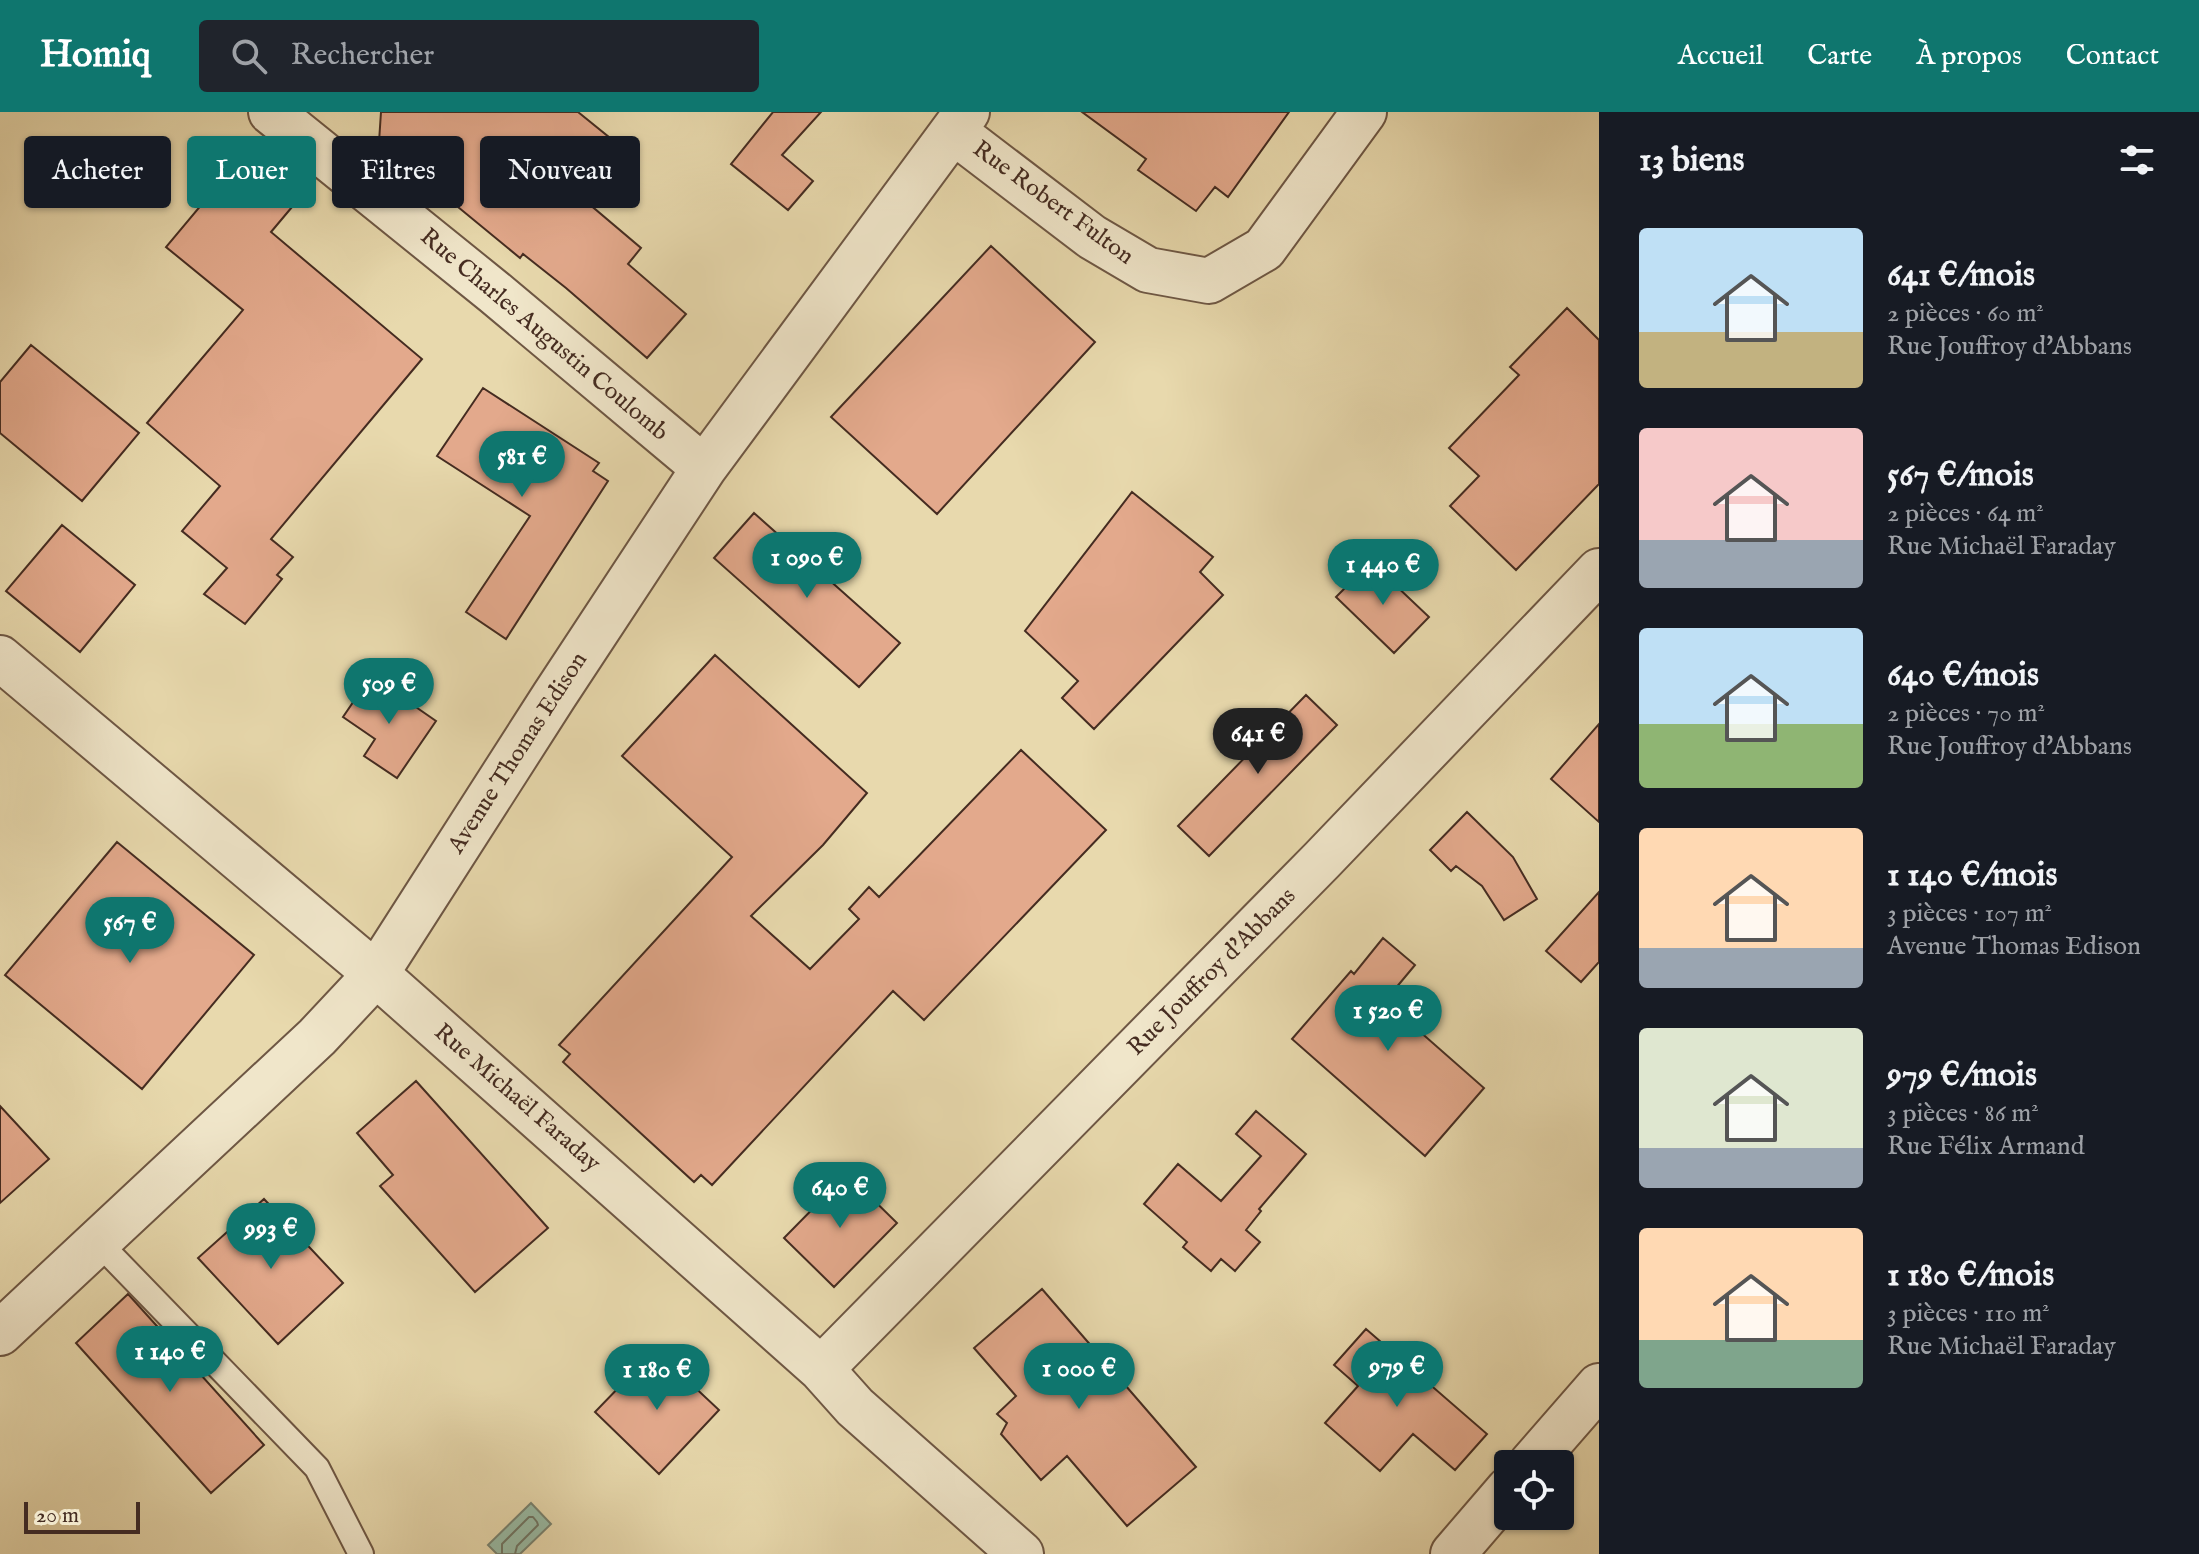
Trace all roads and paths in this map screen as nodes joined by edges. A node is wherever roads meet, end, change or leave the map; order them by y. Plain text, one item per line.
1 (1364, 112) edge
2 (280, 115) edge
3 (960, 122) edge
4 (704, 468) junction
5 (1599, 571) edge
6 (0, 658) edge
7 (376, 974) junction
8 (98, 1242) junction
9 (0, 1333) edge
10 (821, 1369) junction
11 (1599, 1386) edge
12 (1543, 1450) edge
13 (1494, 1506) edge
14 (361, 1554) edge
15 (1021, 1554) edge
16 (1453, 1554) edge

1 - 3 street, Rue Robert Fulton
2 - 4 street, Rue Charles Augustin Coulomb
3 - 4 street, Avenue Thomas Edison
4 - 7 street, Avenue Thomas Edison
5 - 10 street, Rue Jouffroy d'Abbans
6 - 7 street, Rue Michaël Faraday
7 - 8 street, Avenue Thomas Edison
7 - 10 street, Rue Michaël Faraday
8 - 9 street, Avenue Thomas Edison
8 - 14 lane
10 - 15 street, Rue Michaël Faraday
11 - 12 street
13 - 16 street

